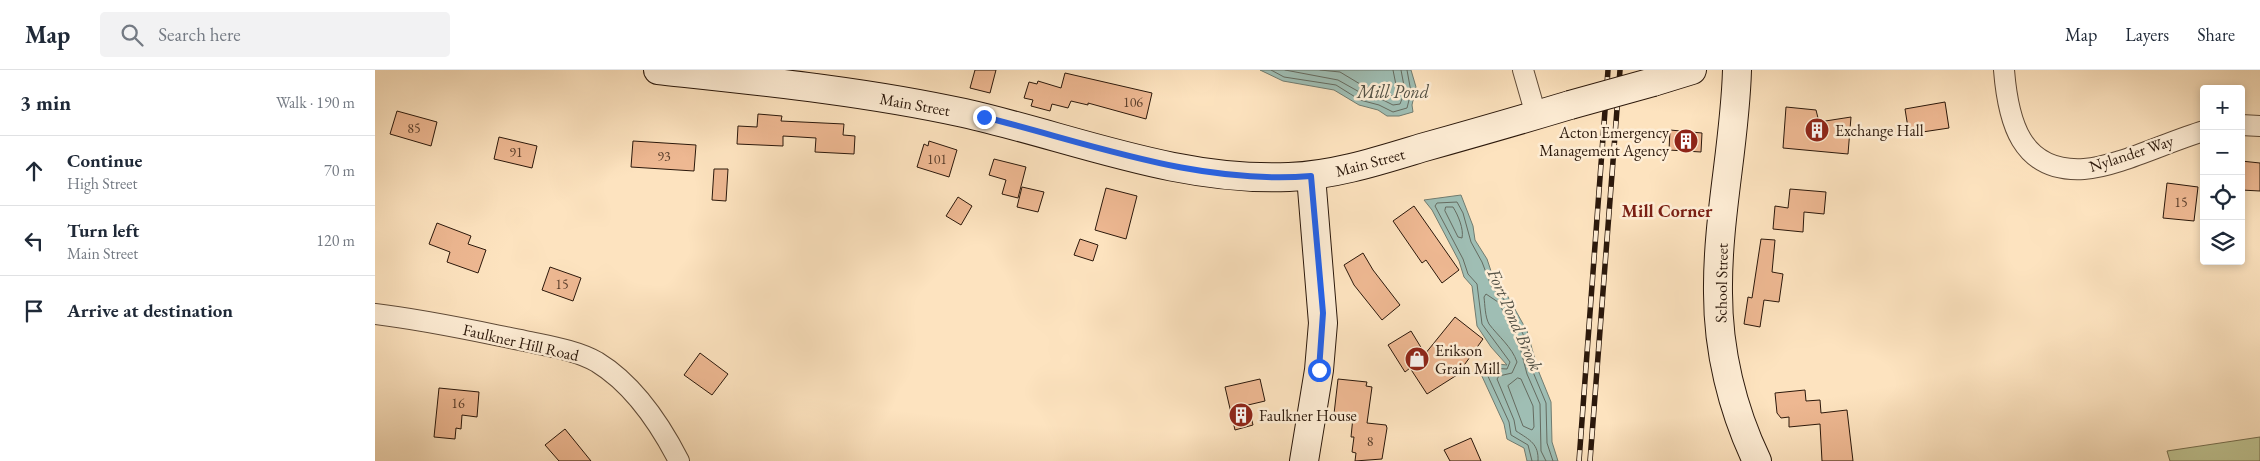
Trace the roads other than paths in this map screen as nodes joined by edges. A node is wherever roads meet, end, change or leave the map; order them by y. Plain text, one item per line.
1 (658, 70) edge
2 (1523, 70) edge
3 (1692, 70) edge
4 (1737, 70) edge
5 (2004, 70) edge
6 (1536, 115) junction
7 (2245, 125) edge
8 (2260, 126) edge
9 (2200, 132) edge
10 (1311, 176) junction
11 (375, 314) edge
12 (679, 461) edge
13 (1304, 461) edge
14 (1757, 461) edge

1 - 10 main road, Main Street
2 - 6 street
3 - 6 main road, Main Street, bridge
4 - 14 main road, School Street
5 - 9 street, Nylander Way
6 - 10 main road, Main Street
7 - 8 street
10 - 13 main road
11 - 12 street, Faulkner Hill Road

